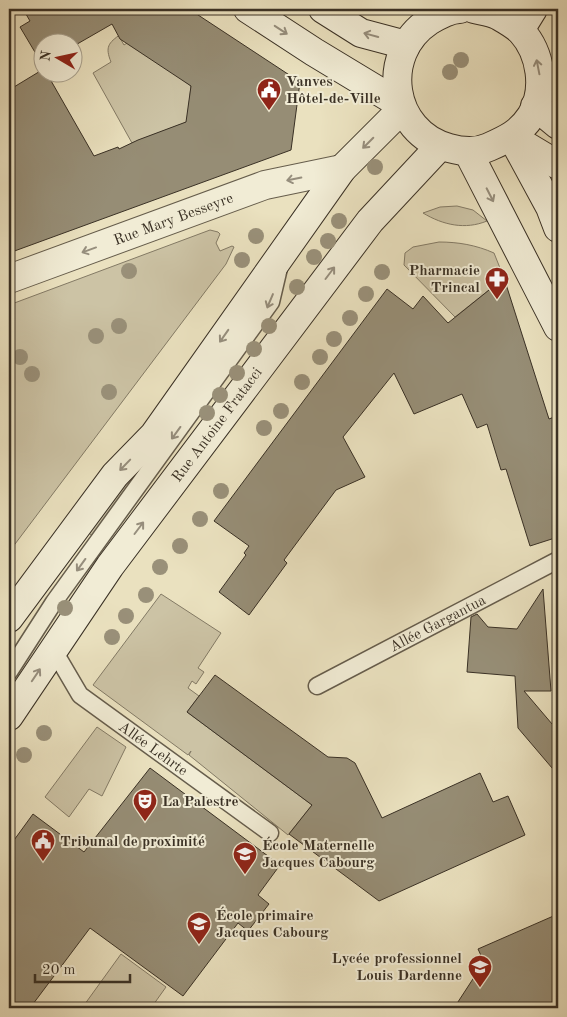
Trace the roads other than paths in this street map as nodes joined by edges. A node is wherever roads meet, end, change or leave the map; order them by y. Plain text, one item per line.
1 (248, 9) edge
2 (323, 9) edge
3 (453, 9) edge
4 (460, 9) edge
5 (474, 9) edge
6 (527, 20) edge
7 (414, 27) edge
8 (401, 106) junction
9 (535, 106) junction
10 (558, 125) edge
11 (512, 137) junction
12 (440, 146) junction
13 (468, 152) junction
14 (558, 165) edge
15 (342, 170) junction
16 (558, 228) edge
17 (282, 254) junction
18 (9, 279) edge
19 (558, 327) edge
20 (558, 560) edge
21 (9, 618) edge
22 (53, 649) junction
23 (9, 672) edge
24 (317, 686) dead end
25 (9, 716) edge
26 (270, 834) dead end

1 -> 8 main road
7 -> 2 main road
3 - 4 main road
3 - 7 main road
5 - 6 main road
9 -> 6 main road
7 - 8 main road
8 - 12 main road
8 -> 15 main road, Rue Antoine Fratacci
9 - 10 main road
9 - 11 main road
11 - 13 main road
11 - 14 main road
11 - 16 main road
12 - 13 main road
22 -> 12 main road, Rue Antoine Fratacci
13 -> 19 main road
15 - 17 main road, Rue Antoine Fratacci
15 -> 18 main road, Rue Mary Besseyre
17 -> 21 main road, Rue Antoine Fratacci
17 -> 23 lane, Rue Antoine Fratacci
20 - 24 lane, Allée Gargantua
25 -> 22 main road, Rue Antoine Fratacci
22 - 26 lane, Allée Lehrte

